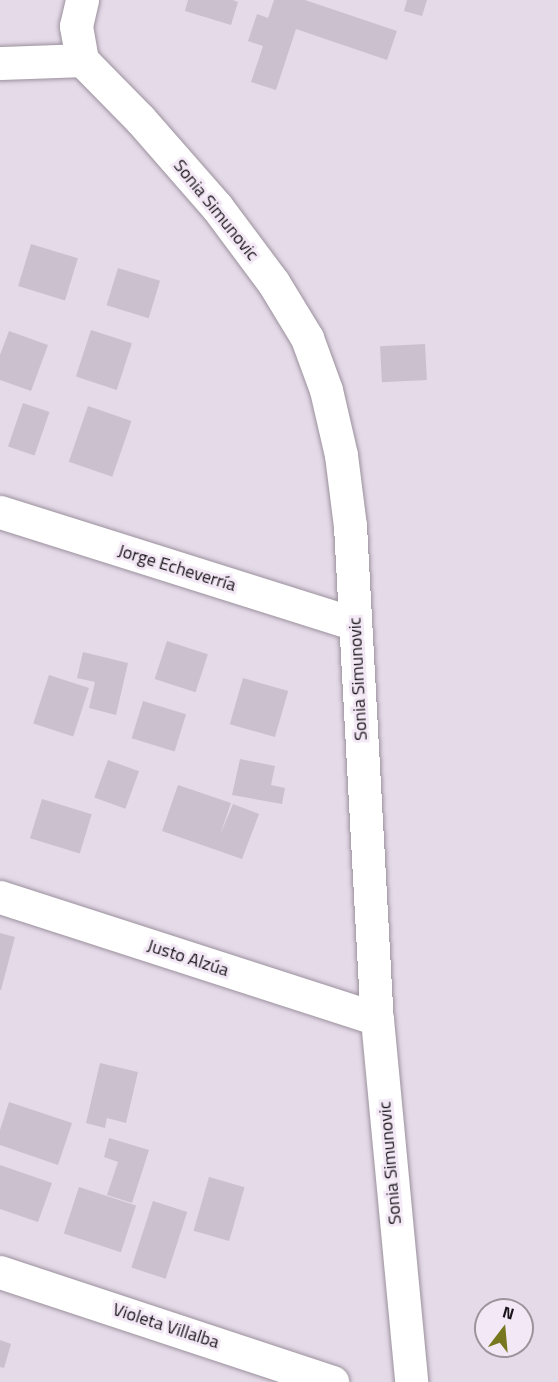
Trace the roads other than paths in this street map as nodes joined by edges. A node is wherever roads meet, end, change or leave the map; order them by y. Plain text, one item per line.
1 (82, 0) edge
2 (82, 60) junction
3 (0, 63) edge
4 (0, 512) edge
5 (355, 624) junction
6 (0, 897) edge
7 (377, 1019) junction
8 (0, 1272) edge
9 (332, 1382) edge
10 (411, 1382) edge

1 - 2 street
2 - 3 street
2 - 5 street, Sonia Simunovic
4 - 5 street, Jorge Echeverría
5 - 7 street, Sonia Simunovic
6 - 7 street, Justo Alzúa
7 - 10 street, Sonia Simunovic
8 - 9 street, Violeta Villalba

